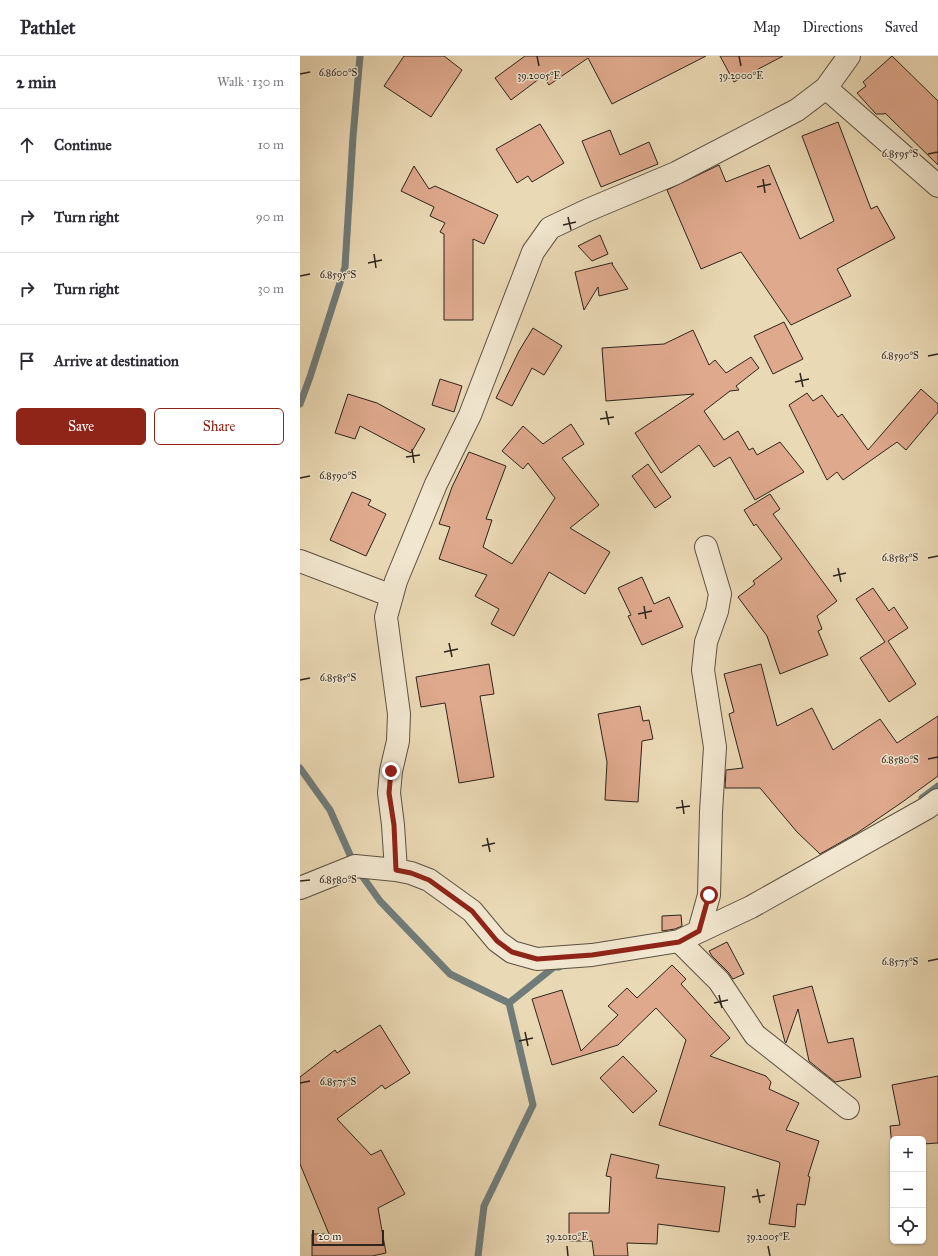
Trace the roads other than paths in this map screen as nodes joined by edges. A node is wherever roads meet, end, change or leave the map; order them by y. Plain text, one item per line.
1 (849, 56) edge
2 (826, 88) junction
3 (938, 186) edge
4 (706, 547) dead end
5 (300, 560) edge
6 (392, 596) junction
7 (938, 800) edge
8 (396, 870) junction
9 (300, 888) edge
10 (699, 931) junction
11 (679, 942) junction
12 (848, 1108) dead end

1 - 2 street
2 - 3 street
2 - 6 street
4 - 10 street
5 - 6 street
6 - 8 street
7 - 10 street
8 - 9 street
8 - 11 street
10 - 11 street
11 - 12 street

